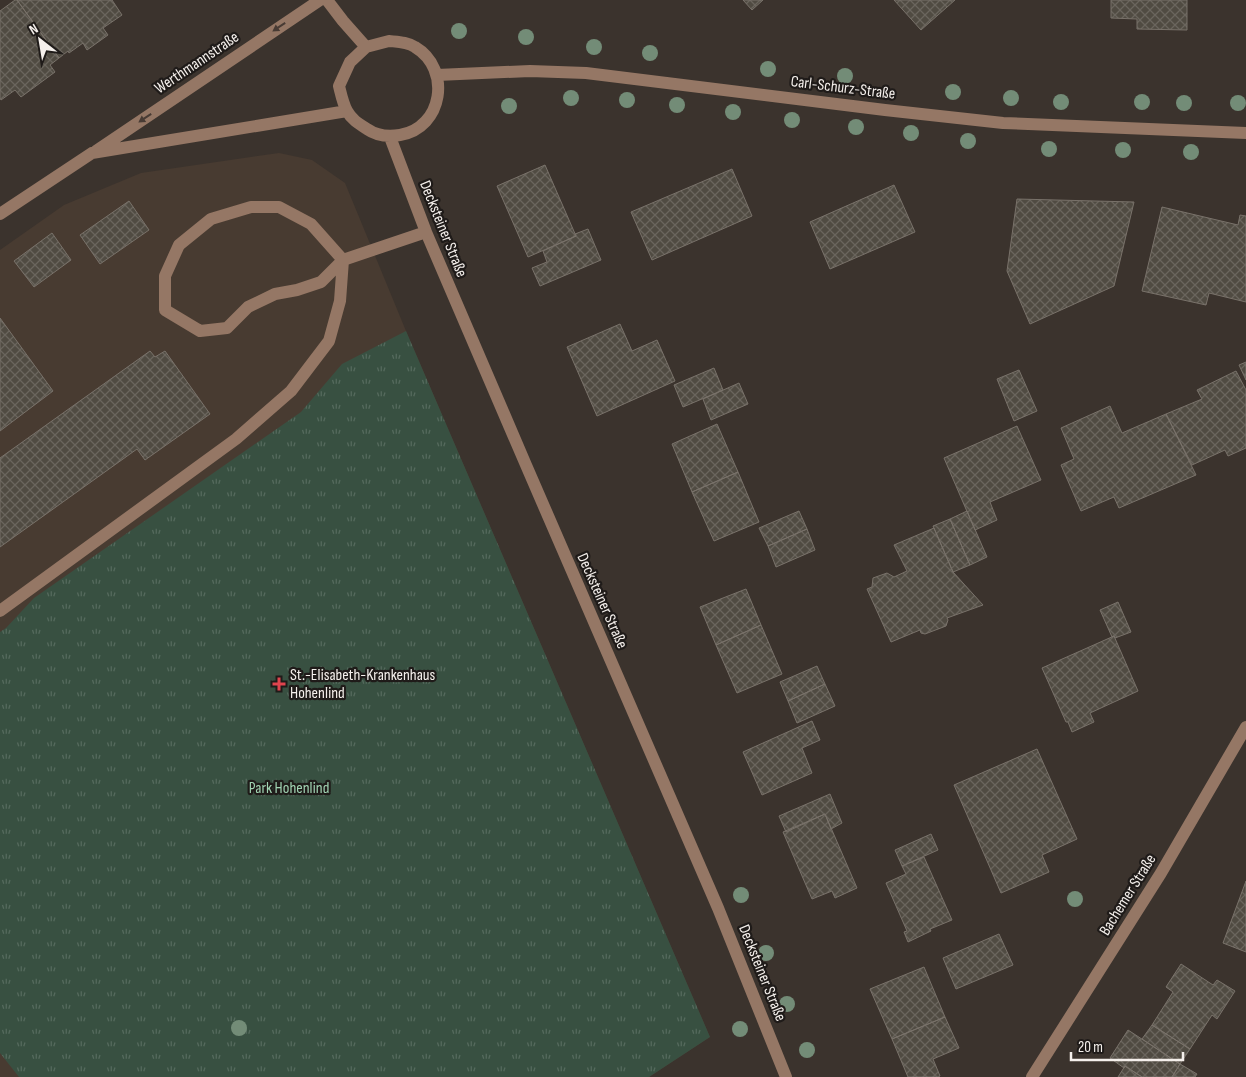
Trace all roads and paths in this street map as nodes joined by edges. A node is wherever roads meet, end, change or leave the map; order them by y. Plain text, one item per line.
1 (320, 0) edge
2 (327, 0) edge
3 (366, 46) junction
4 (437, 75) junction
5 (347, 111) junction
6 (1246, 133) edge
7 (390, 137) junction
8 (92, 154) junction
9 (0, 214) edge
10 (426, 232) junction
11 (342, 260) junction
12 (0, 612) edge
13 (1246, 728) edge
14 (786, 1077) edge
15 (1032, 1077) edge

1 -> 8 street, Werthmannstraße
2 - 3 street
3 - 4 street
3 - 5 street
4 - 6 street, Carl-Schurz-Straße
4 - 7 street
5 - 7 street
5 - 8 street, Werthmannstraße
7 - 10 street, Decksteiner Straße
8 - 9 street, Werthmannstraße
10 - 11 street
10 - 14 street, Decksteiner Straße
11 - 11 street
11 - 12 street
13 - 15 street, Bachemer Straße

